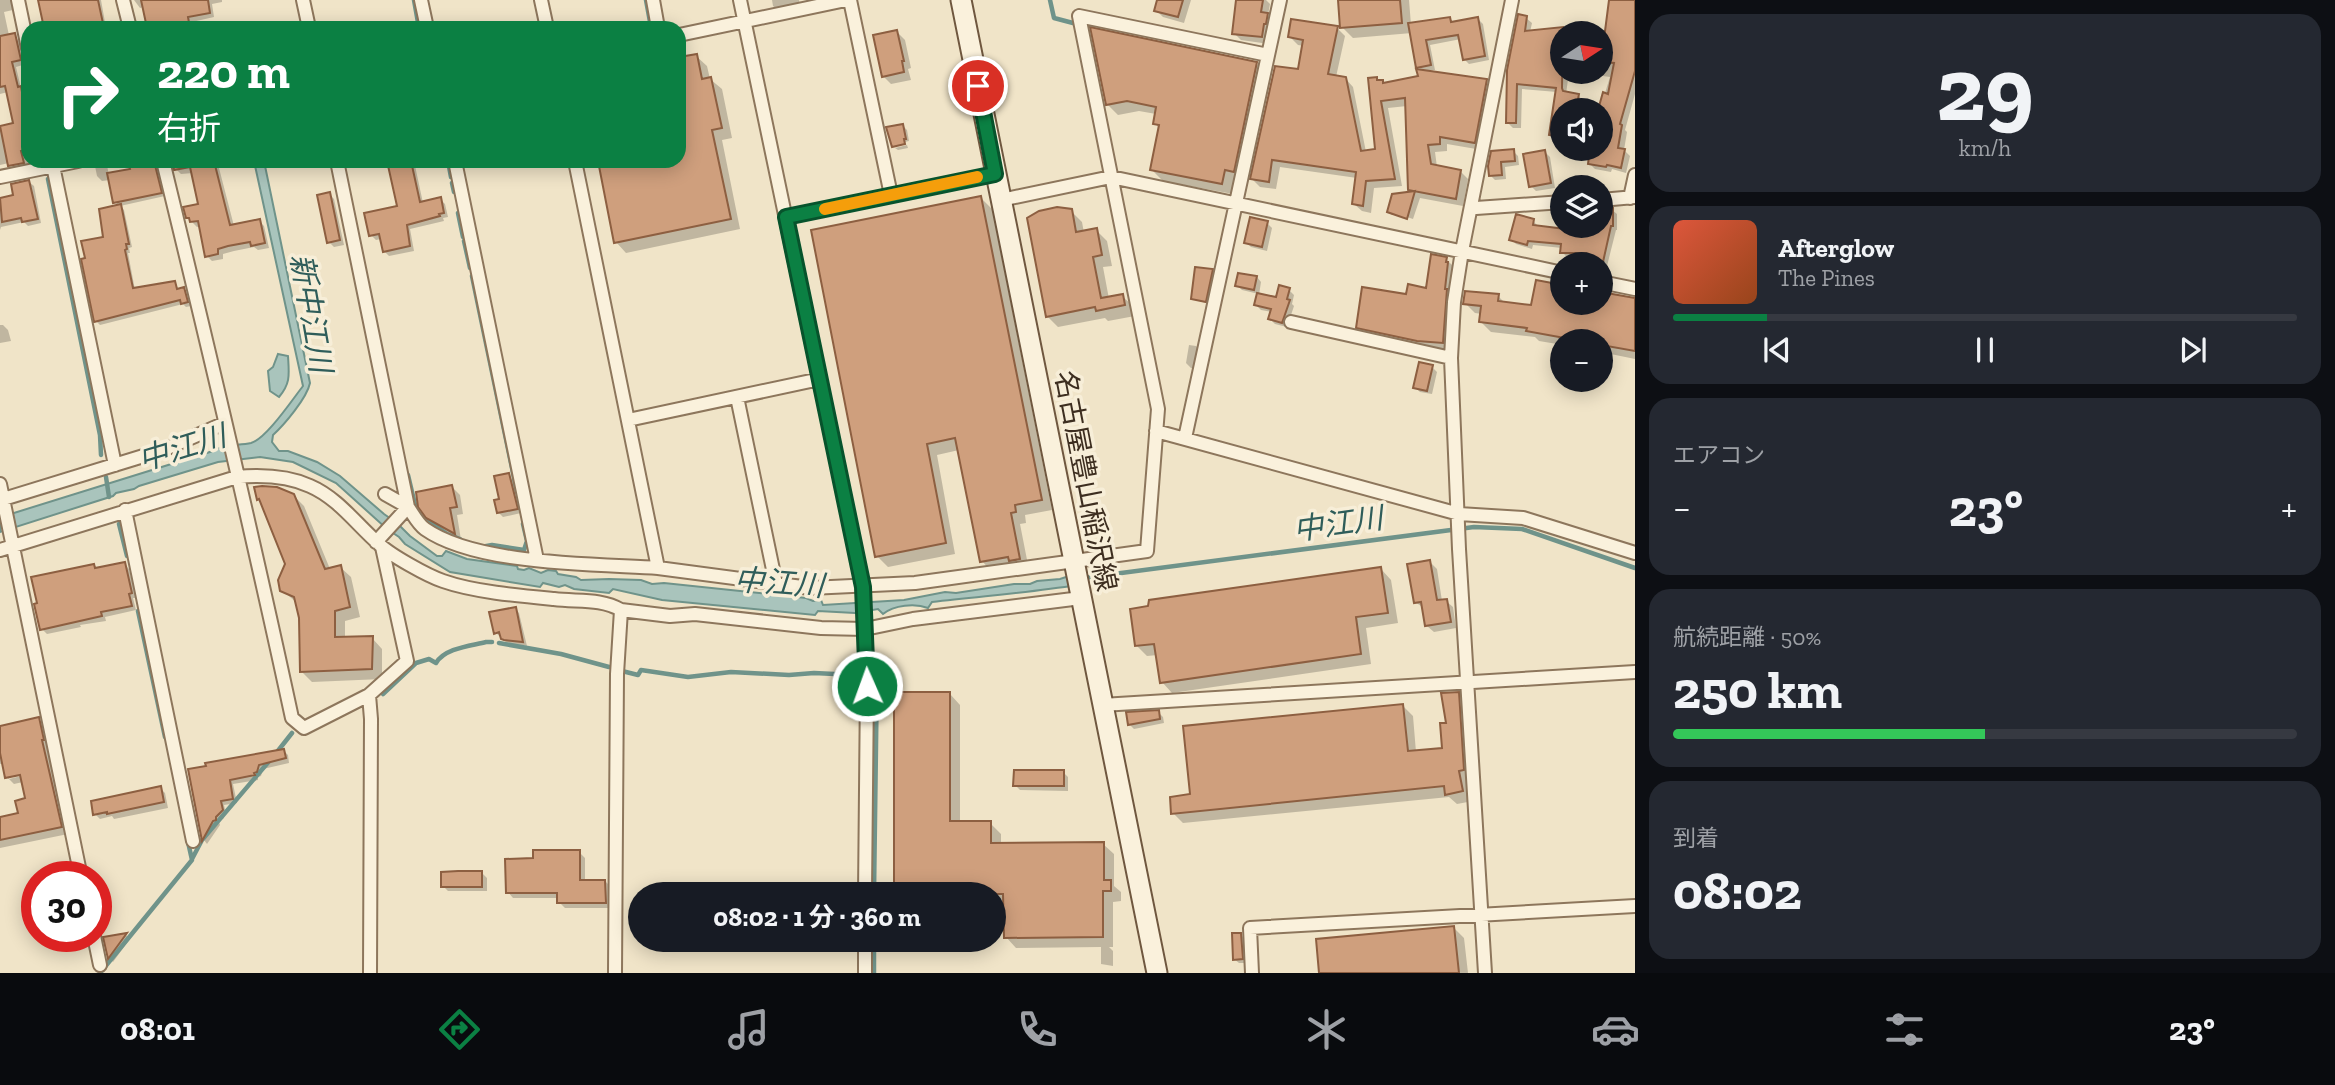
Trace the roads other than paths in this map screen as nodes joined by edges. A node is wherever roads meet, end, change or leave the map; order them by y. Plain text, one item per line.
1 (18, 0) edge
2 (123, 0) edge
3 (303, 0) edge
4 (421, 0) edge
5 (541, 0) edge
6 (653, 0) edge
7 (740, 0) edge
8 (848, 0) edge
9 (961, 0) edge
10 (1280, 0) edge
11 (1512, 0) edge
12 (22, 21) edge
13 (128, 21) edge
14 (308, 21) edge
15 (426, 21) edge
16 (546, 21) edge
17 (657, 21) edge
18 (745, 21) junction
19 (686, 34) edge
20 (1268, 55) junction
21 (36, 168) edge
22 (53, 168) edge
23 (165, 168) edge
24 (338, 168) edge
25 (455, 168) edge
26 (576, 168) edge
27 (995, 174) junction
28 (1635, 175) edge
29 (0, 177) edge
30 (1111, 177) junction
31 (891, 195) junction
32 (1632, 197) edge
33 (1613, 199) edge
34 (1001, 200) junction
35 (1236, 202) junction
36 (1550, 203) edge
37 (1476, 208) dead end
38 (786, 217) junction
39 (1462, 251) junction
40 (1550, 270) edge
41 (1613, 284) edge
42 (1635, 289) edge
43 (1291, 322) dead end
44 (1451, 358) junction
45 (820, 379) junction
46 (737, 397) junction
47 (628, 420) junction
48 (225, 423) junction
49 (1156, 431) junction
50 (1185, 438) junction
51 (115, 465) junction
52 (237, 477) junction
53 (0, 484) edge
54 (385, 494) dead end
55 (2, 501) edge
56 (125, 510) junction
57 (405, 510) junction
58 (1459, 514) junction
59 (379, 542) junction
60 (8, 546) edge
61 (1635, 553) edge
62 (537, 560) junction
63 (1075, 561) junction
64 (658, 568) junction
65 (776, 583) junction
66 (863, 585) junction
67 (1081, 597) junction
68 (621, 610) junction
69 (865, 626) junction
70 (1635, 672) edge
71 (1467, 681) junction
72 (369, 695) junction
73 (1102, 705) junction
74 (193, 841) dead end
75 (77, 861) edge
76 (865, 882) edge
77 (1635, 906) edge
78 (1482, 914) junction
79 (97, 952) edge
80 (865, 952) edge
81 (100, 965) dead end
82 (370, 973) edge
83 (615, 973) edge
84 (864, 973) edge
85 (1157, 973) edge
86 (1252, 973) edge
87 (1485, 973) edge

1 - 12 street
2 - 13 street
3 - 14 street
4 - 15 street
5 - 16 street
6 - 17 street
7 - 18 street
8 - 18 street
8 - 31 street
9 - 27 main road, 名古屋豊山稲沢線
10 - 20 street
11 - 39 street
18 - 19 street
18 - 38 street
20 - 30 street
20 - 35 street
21 - 29 street
22 - 51 street
23 - 48 street
24 - 57 street
25 - 62 street
26 - 47 street
27 - 31 street
27 - 34 main road, 名古屋豊山稲沢線
28 - 32 street
30 - 34 street
30 - 35 street
30 - 49 street
31 - 38 street
32 - 33 street
34 - 63 main road, 名古屋豊山稲沢線
35 - 39 street
35 - 50 street
36 - 37 street
38 - 45 street
39 - 40 street
39 - 44 street
41 - 42 street
43 - 44 street
44 - 58 street
45 - 46 street
45 - 66 street
46 - 47 street
46 - 65 street
47 - 64 street
48 - 51 street
48 - 52 street
49 - 50 street
49 - 63 street
50 - 58 street
51 - 55 street
52 - 56 street
52 - 59 street
52 - 72 street
53 - 55 street
54 - 57 street
55 - 60 street
56 - 60 street
56 - 74 street
57 - 59 street
57 - 62 street
58 - 61 street
58 - 71 street
59 - 68 street
59 - 72 street
60 - 75 street
62 - 64 street
63 - 66 street
63 - 67 main road, 名古屋豊山稲沢線
64 - 65 street
65 - 66 street
66 - 69 street
67 - 69 street
67 - 73 main road, 名古屋豊山稲沢線
68 - 69 street
68 - 83 street
69 - 76 street
70 - 71 street
71 - 73 street
71 - 78 street
72 - 82 street
73 - 85 main road, 名古屋豊山稲沢線
77 - 78 street
78 - 86 street
78 - 87 street
79 - 81 street
80 - 84 street

